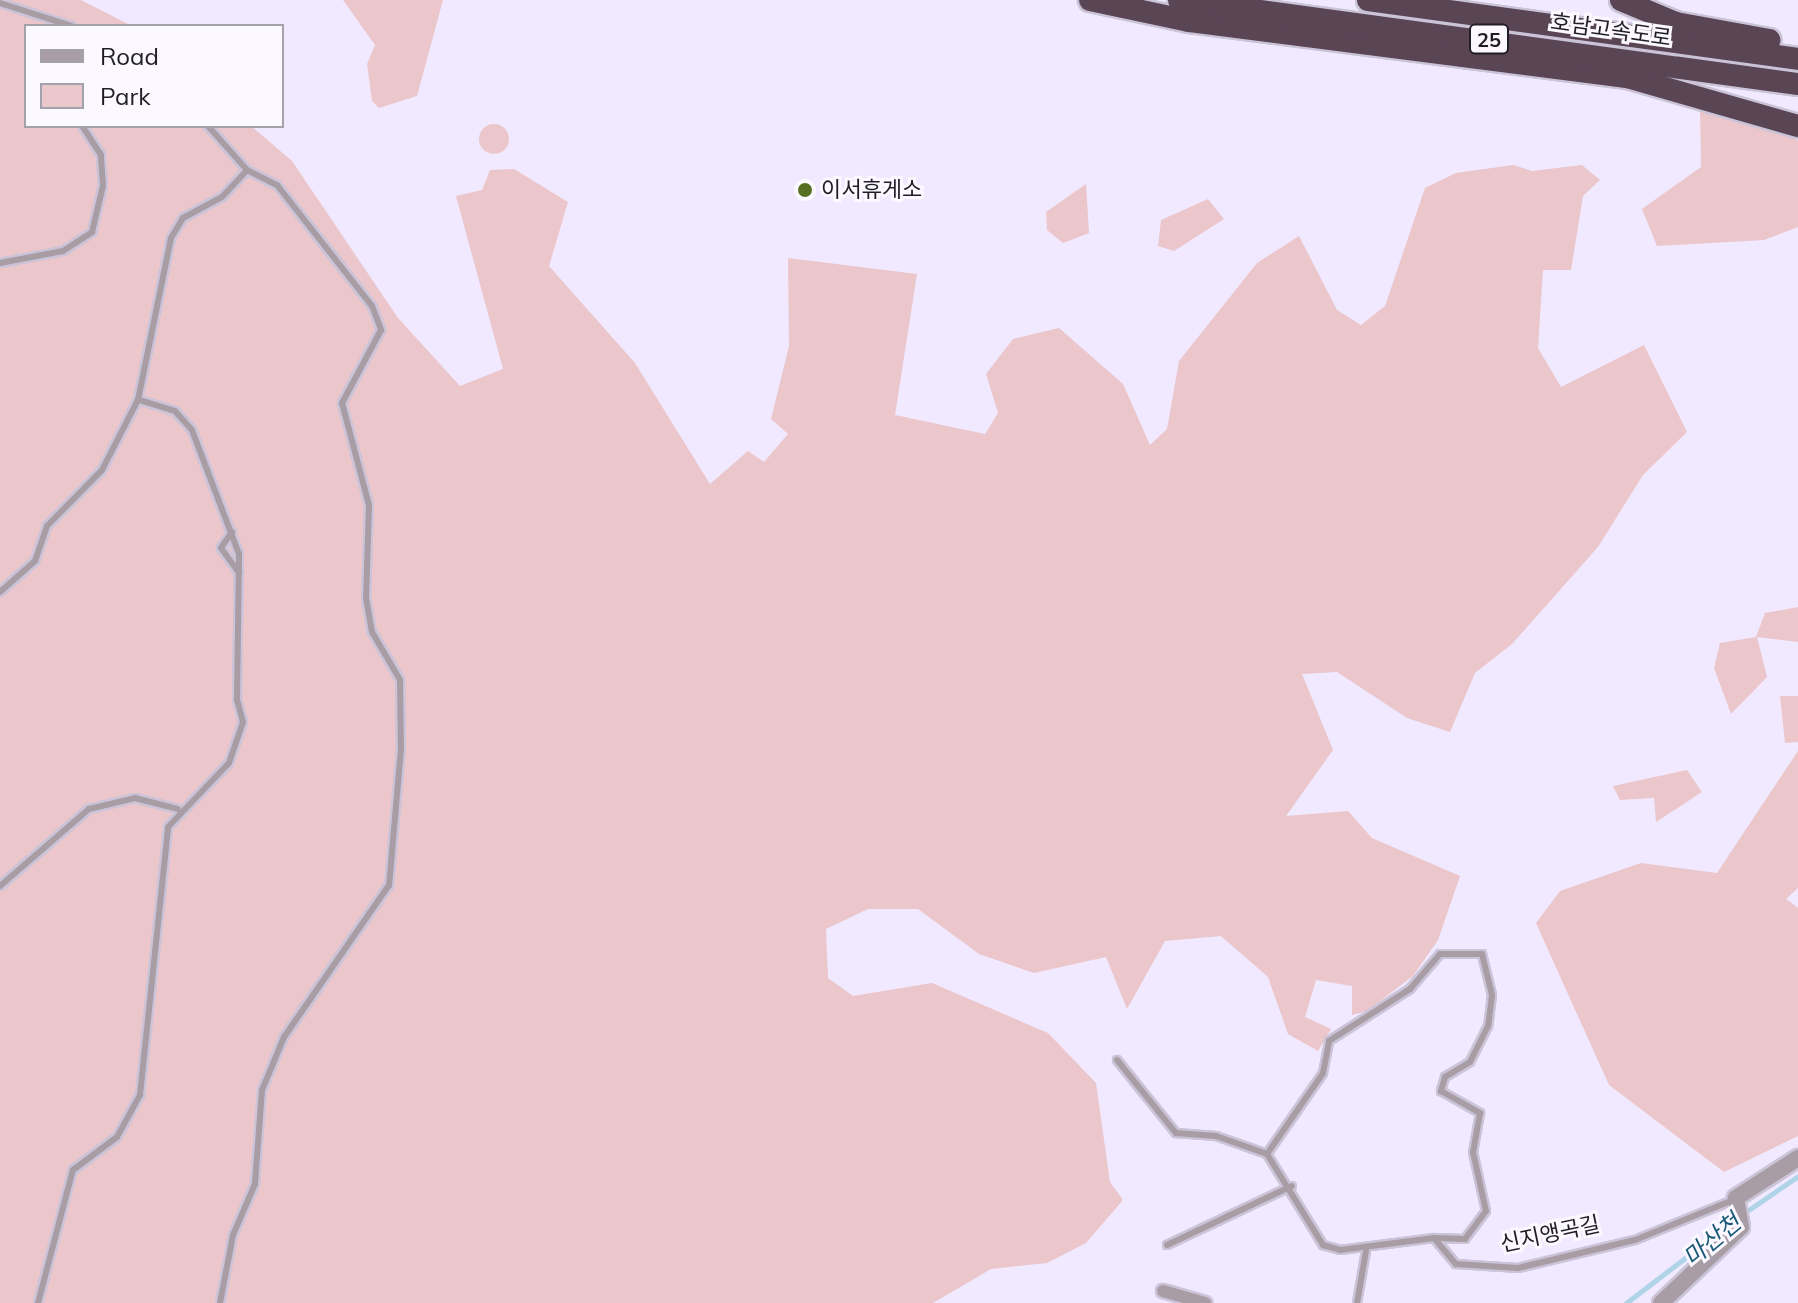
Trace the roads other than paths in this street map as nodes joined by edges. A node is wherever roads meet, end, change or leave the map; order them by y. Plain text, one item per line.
1 (1090, 0) edge
2 (1179, 0) edge
3 (1368, 0) edge
4 (1621, 0) edge
5 (0, 3) edge
6 (65, 24) edge
7 (1798, 45) edge
8 (1798, 59) edge
9 (1798, 84) edge
10 (1798, 126) edge
11 (83, 128) edge
12 (210, 128) edge
13 (247, 170) junction
14 (0, 263) edge
15 (138, 400) junction
16 (232, 532) junction
17 (239, 573) junction
18 (0, 592) edge
19 (178, 809) junction
20 (0, 886) edge
21 (1117, 1060) dead end
22 (1267, 1154) junction
23 (1798, 1158) edge
24 (1292, 1186) junction
25 (1736, 1198) junction
26 (1434, 1238) junction
27 (1167, 1245) dead end
28 (1366, 1251) junction
29 (1163, 1291) dead end
30 (38, 1303) edge
31 (220, 1303) edge
32 (1205, 1303) edge
33 (1357, 1303) edge
34 (1661, 1303) edge

1 - 10 highway
2 - 9 highway, 호남고속도로 / 25
3 - 8 highway, 호남고속도로 / 25
4 - 7 highway
5 - 6 lane
11 - 14 lane
12 - 13 lane
13 - 15 lane
13 - 31 lane
15 - 16 lane
15 - 18 lane
16 - 17 lane
16 - 17 lane
17 - 19 lane
19 - 20 lane
19 - 30 lane
21 - 22 lane
22 - 24 lane
22 - 26 lane
23 - 25 street, 신지앵곡길
24 - 27 lane
24 - 28 lane
25 - 26 lane, 신지앵곡길
25 - 34 street
26 - 28 lane
28 - 33 lane
29 - 32 street

